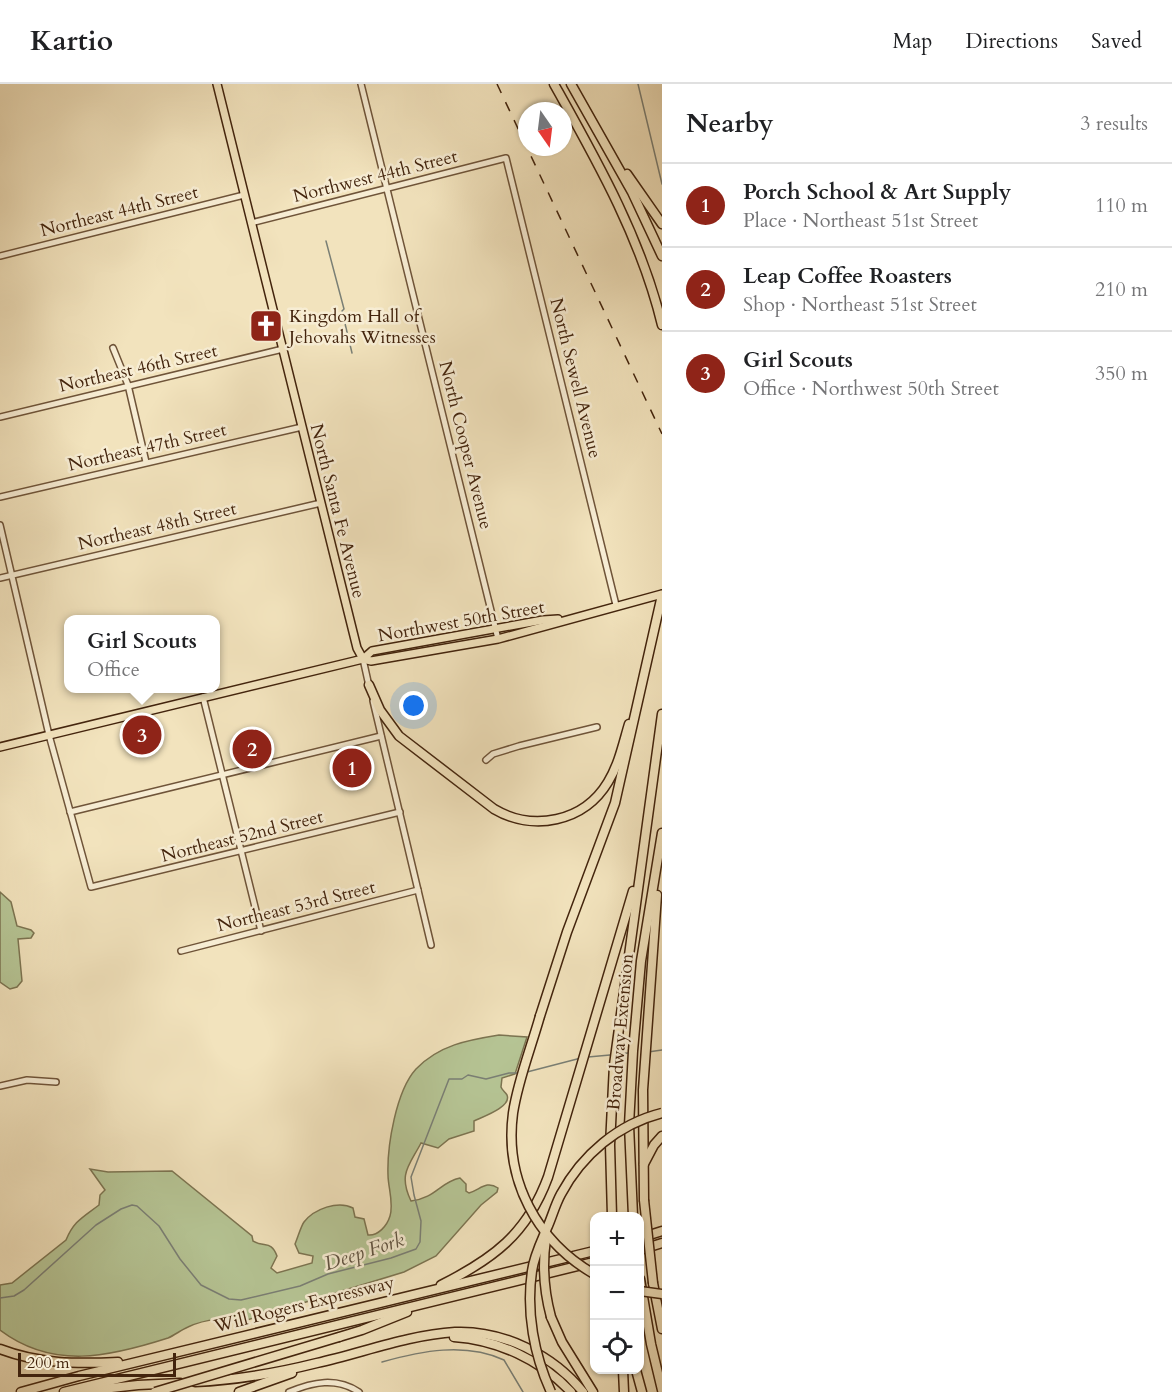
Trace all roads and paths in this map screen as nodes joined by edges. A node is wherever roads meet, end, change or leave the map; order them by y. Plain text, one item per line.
1 (217, 84) edge
2 (361, 84) edge
3 (554, 84) edge
4 (571, 84) edge
5 (596, 129) junction
6 (506, 158) joint
7 (387, 188) junction
8 (244, 195) junction
9 (251, 222) junction
10 (662, 224) edge
11 (0, 256) edge
12 (662, 256) edge
13 (662, 325) edge
14 (113, 348) dead end
15 (283, 349) junction
16 (128, 385) junction
17 (0, 417) edge
18 (302, 427) junction
19 (146, 462) junction
20 (0, 497) edge
21 (321, 503) junction
22 (0, 525) edge
23 (13, 575) junction
24 (0, 578) edge
25 (662, 594) edge
26 (616, 605) junction
27 (567, 618) junction
28 (496, 630) junction
29 (498, 639) junction
30 (363, 659) junction
31 (648, 661) junction
32 (369, 685) junction
33 (220, 693) edge
34 (220, 693) edge
35 (203, 697) junction
36 (662, 714) edge
37 (597, 727) dead end
38 (49, 735) junction
39 (381, 736) junction
40 (0, 747) edge
41 (486, 760) dead end
42 (222, 775) junction
43 (70, 812) junction
44 (400, 812) junction
45 (662, 833) edge
46 (242, 851) junction
47 (660, 851) junction
48 (641, 865) junction
49 (418, 890) junction
50 (261, 931) junction
51 (432, 945) dead end
52 (181, 951) dead end
53 (56, 1082) dead end
54 (0, 1086) edge
55 (662, 1113) edge
56 (662, 1136) edge
57 (643, 1167) junction
58 (612, 1212) edge
59 (632, 1212) edge
60 (552, 1215) junction
61 (662, 1231) edge
62 (644, 1236) edge
63 (662, 1243) edge
64 (644, 1248) edge
65 (590, 1252) edge
66 (590, 1263) edge
67 (590, 1272) edge
68 (653, 1283) junction
69 (644, 1287) edge
70 (427, 1292) junction
71 (662, 1296) edge
72 (432, 1302) junction
73 (644, 1304) edge
74 (662, 1329) edge
75 (427, 1336) junction
76 (0, 1349) edge
77 (142, 1360) junction
78 (318, 1363) junction
79 (623, 1374) edge
80 (637, 1374) edge
81 (662, 1390) edge
82 (21, 1392) edge
83 (64, 1392) edge
84 (80, 1392) edge
85 (155, 1392) edge
86 (239, 1392) edge
87 (290, 1392) edge
88 (359, 1392) edge
89 (551, 1392) edge
90 (571, 1392) edge
91 (583, 1392) edge
92 (593, 1392) edge
93 (624, 1392) edge
94 (642, 1392) edge

1 - 8 main road, North Santa Fe Avenue
2 - 7 street, North Cooper Avenue
3 - 13 highway
4 - 5 highway
5 - 10 highway
5 - 12 highway
6 - 7 street, Northwest 44th Street
6 - 26 street, North Sewell Avenue
7 - 9 street, Northwest 44th Street
7 - 28 street, North Cooper Avenue
8 - 9 main road, North Santa Fe Avenue
8 - 11 street, Northeast 44th Street
9 - 15 main road, North Santa Fe Avenue
14 - 16 street
15 - 16 street, Northeast 46th Street
15 - 18 main road, North Santa Fe Avenue
16 - 17 street, Northeast 46th Street
16 - 19 street
18 - 19 street, Northeast 47th Street
18 - 21 main road, North Santa Fe Avenue
19 - 20 street, Northeast 47th Street
21 - 23 street, Northeast 48th Street
21 - 30 main road, North Santa Fe Avenue
22 - 23 street
23 - 24 street, Northeast 48th Street
23 - 38 street
25 - 26 main road, Northwest 50th Street
25 - 31 highway
26 - 27 main road, Northwest 50th Street
27 - 28 main road, Northwest 50th Street
27 - 29 main road, Northwest 50th Street
28 - 29 street, North Cooper Avenue
28 - 30 main road, Northwest 50th Street
29 - 30 main road, Northwest 50th Street
30 - 32 street, North Santa Fe Avenue
30 - 33 main road, Northwest 50th Street
31 - 32 highway
31 - 67 highway, bridge
32 - 39 street, North Santa Fe Avenue
34 - 35 main road, Northwest 50th Street
35 - 38 main road, Northwest 50th Street
35 - 42 street
36 - 48 highway
37 - 41 street
38 - 40 main road, Northwest 50th Street
38 - 43 street
39 - 42 street
39 - 44 street, North Santa Fe Avenue
42 - 43 street
42 - 46 street
43 - 46 street, Northeast 52nd Street
44 - 46 street, Northeast 52nd Street
44 - 49 street, North Santa Fe Avenue
45 - 47 highway
46 - 50 street
47 - 57 highway
47 - 59 highway, Broadway Extension
48 - 58 highway, Broadway Extension
48 - 70 highway
49 - 50 street, Northeast 53rd Street
49 - 51 street, North Santa Fe Avenue
50 - 52 street, Northeast 53rd Street
53 - 54 street
55 - 60 highway, bridge
56 - 57 highway
57 - 68 highway, bridge
60 - 89 highway, bridge
60 - 92 highway, bridge
61 - 62 highway
63 - 64 highway
65 - 70 highway, Will Rogers Expressway
66 - 72 highway, Will Rogers Expressway
68 - 71 highway
68 - 74 highway
69 - 71 highway, bridge
70 - 77 highway, Will Rogers Expressway
72 - 83 highway, Will Rogers Expressway
72 - 85 highway, bridge
73 - 81 highway
75 - 78 highway
75 - 90 highway
75 - 91 highway
76 - 77 highway
77 - 82 highway, Will Rogers Expressway
78 - 84 highway
78 - 86 highway
79 - 93 highway
80 - 94 highway
87 - 88 street

